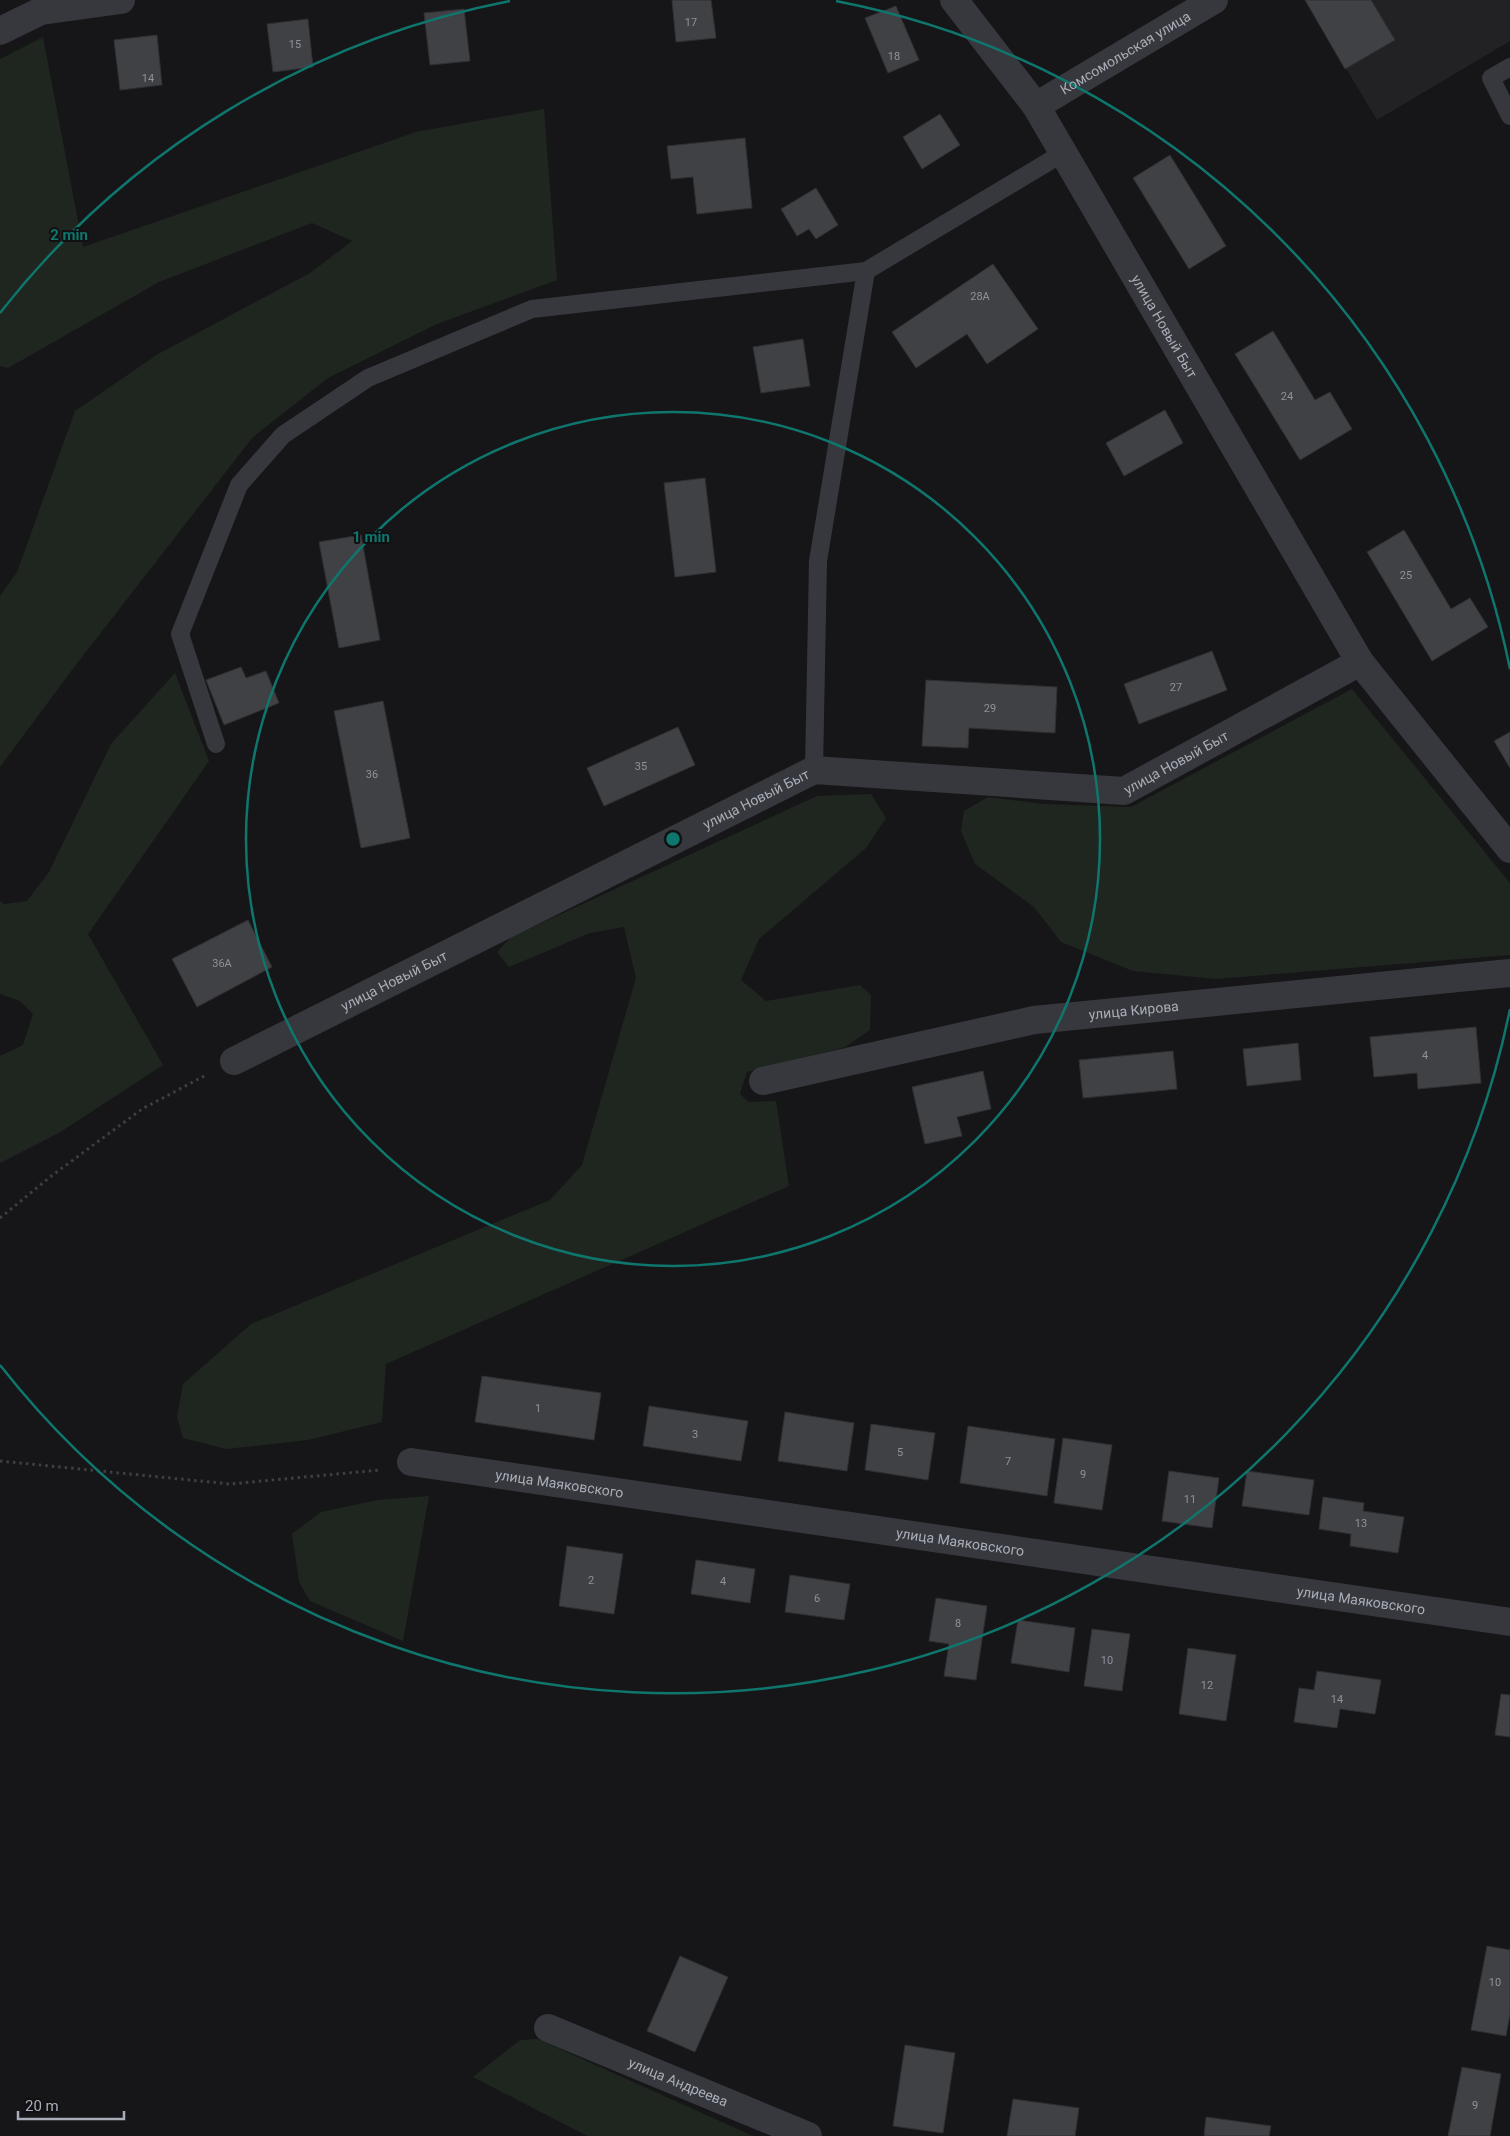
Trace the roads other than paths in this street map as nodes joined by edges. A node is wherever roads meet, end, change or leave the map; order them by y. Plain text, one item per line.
1 (121, 0) edge
2 (954, 0) edge
3 (1214, 0) edge
4 (0, 31) edge
5 (1510, 67) edge
6 (1036, 106) junction
7 (1510, 116) edge
8 (1063, 153) junction
9 (866, 271) junction
10 (1360, 662) junction
11 (216, 744) dead end
12 (814, 770) junction
13 (1510, 849) edge
14 (1510, 973) edge
15 (234, 1061) road end
16 (763, 1081) dead end
17 (411, 1462) road end
18 (1510, 1622) edge
19 (548, 2028) dead end
20 (808, 2136) edge

1 - 4 street
2 - 6 street, улица Новый Быт
3 - 6 street, Комсомольская улица
5 - 7 lane
6 - 8 street, улица Новый Быт
8 - 9 lane
8 - 10 street, улица Новый Быт
9 - 11 lane
9 - 12 lane
10 - 12 street, улица Новый Быт
10 - 13 street, улица Новый Быт
12 - 15 street, улица Новый Быт
14 - 16 street, улица Кирова
17 - 18 street, улица Маяковского
19 - 20 street, улица Андреева

